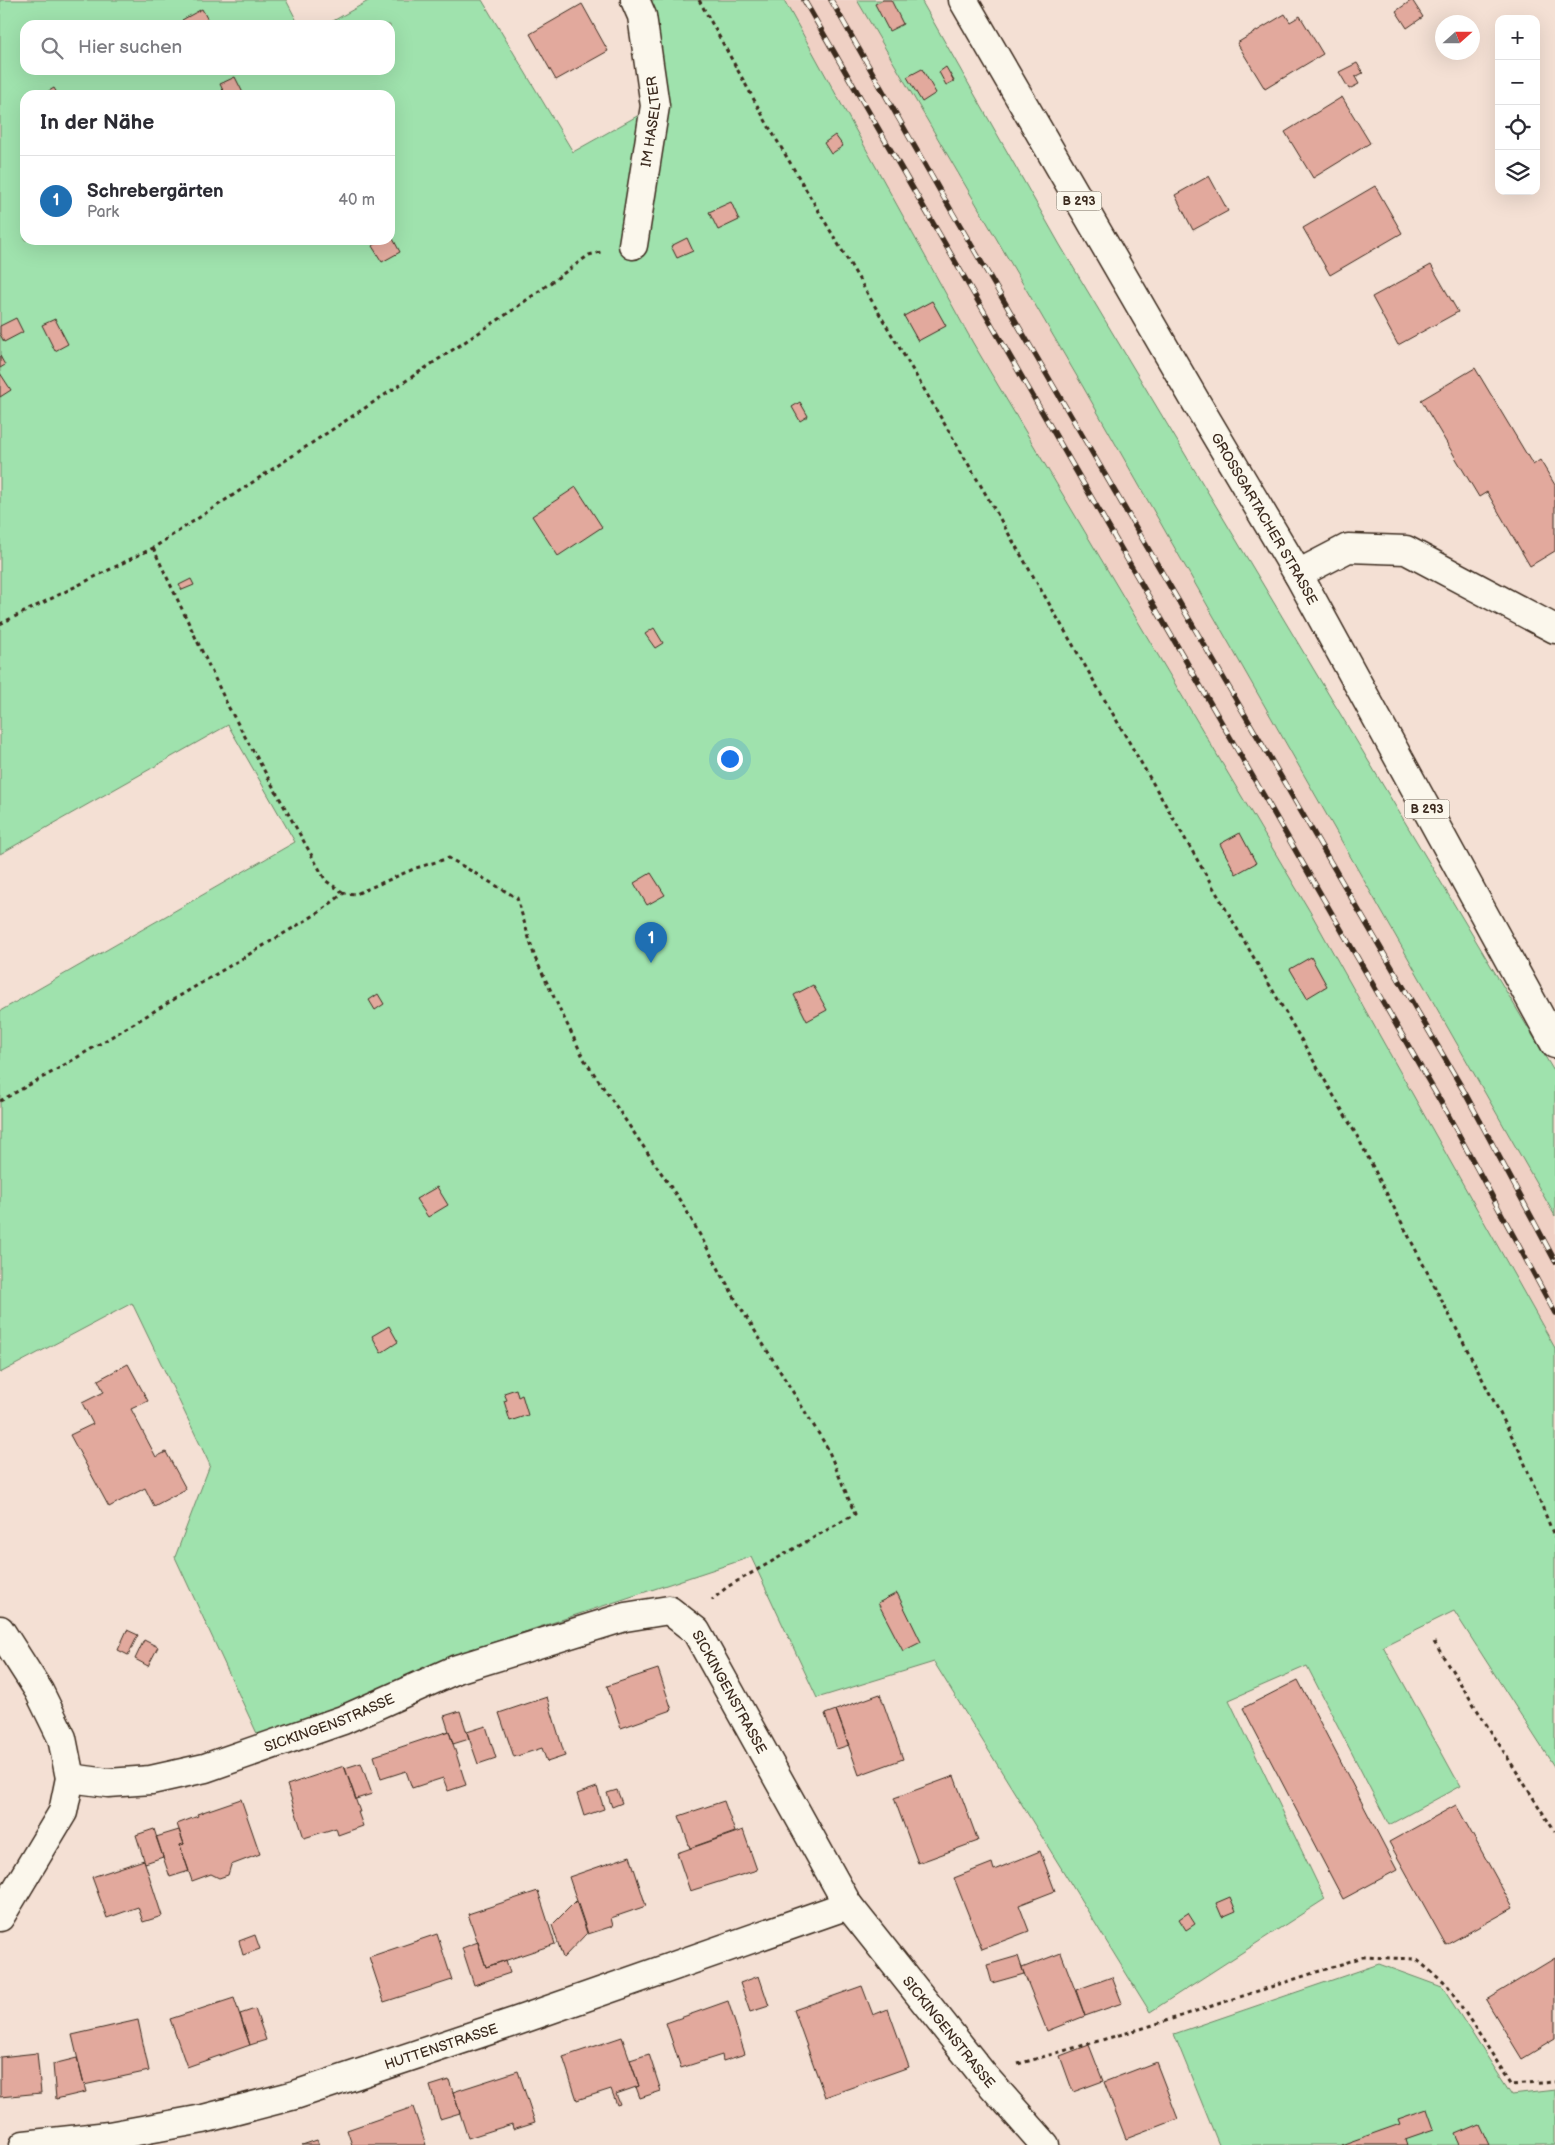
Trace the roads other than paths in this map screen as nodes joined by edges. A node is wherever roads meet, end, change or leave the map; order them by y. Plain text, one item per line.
1 (635, 0) edge
2 (963, 0) edge
3 (633, 245) road end
4 (1298, 574) junction
5 (1555, 629) edge
6 (1555, 1044) edge
7 (0, 1630) edge
8 (70, 1778) junction
9 (848, 1904) junction
10 (0, 1917) edge
11 (24, 2145) edge
12 (1045, 2145) edge

1 - 3 street, IM HASELTER
2 - 4 street, GROSSGARTACHER STRASSE / B 293
4 - 5 street
4 - 6 street, GROSSGARTACHER STRASSE / B 293
7 - 8 street
8 - 9 street, SICKINGENSTRASSE
8 - 10 street
9 - 11 street, HUTTENSTRASSE
9 - 12 street, SICKINGENSTRASSE

